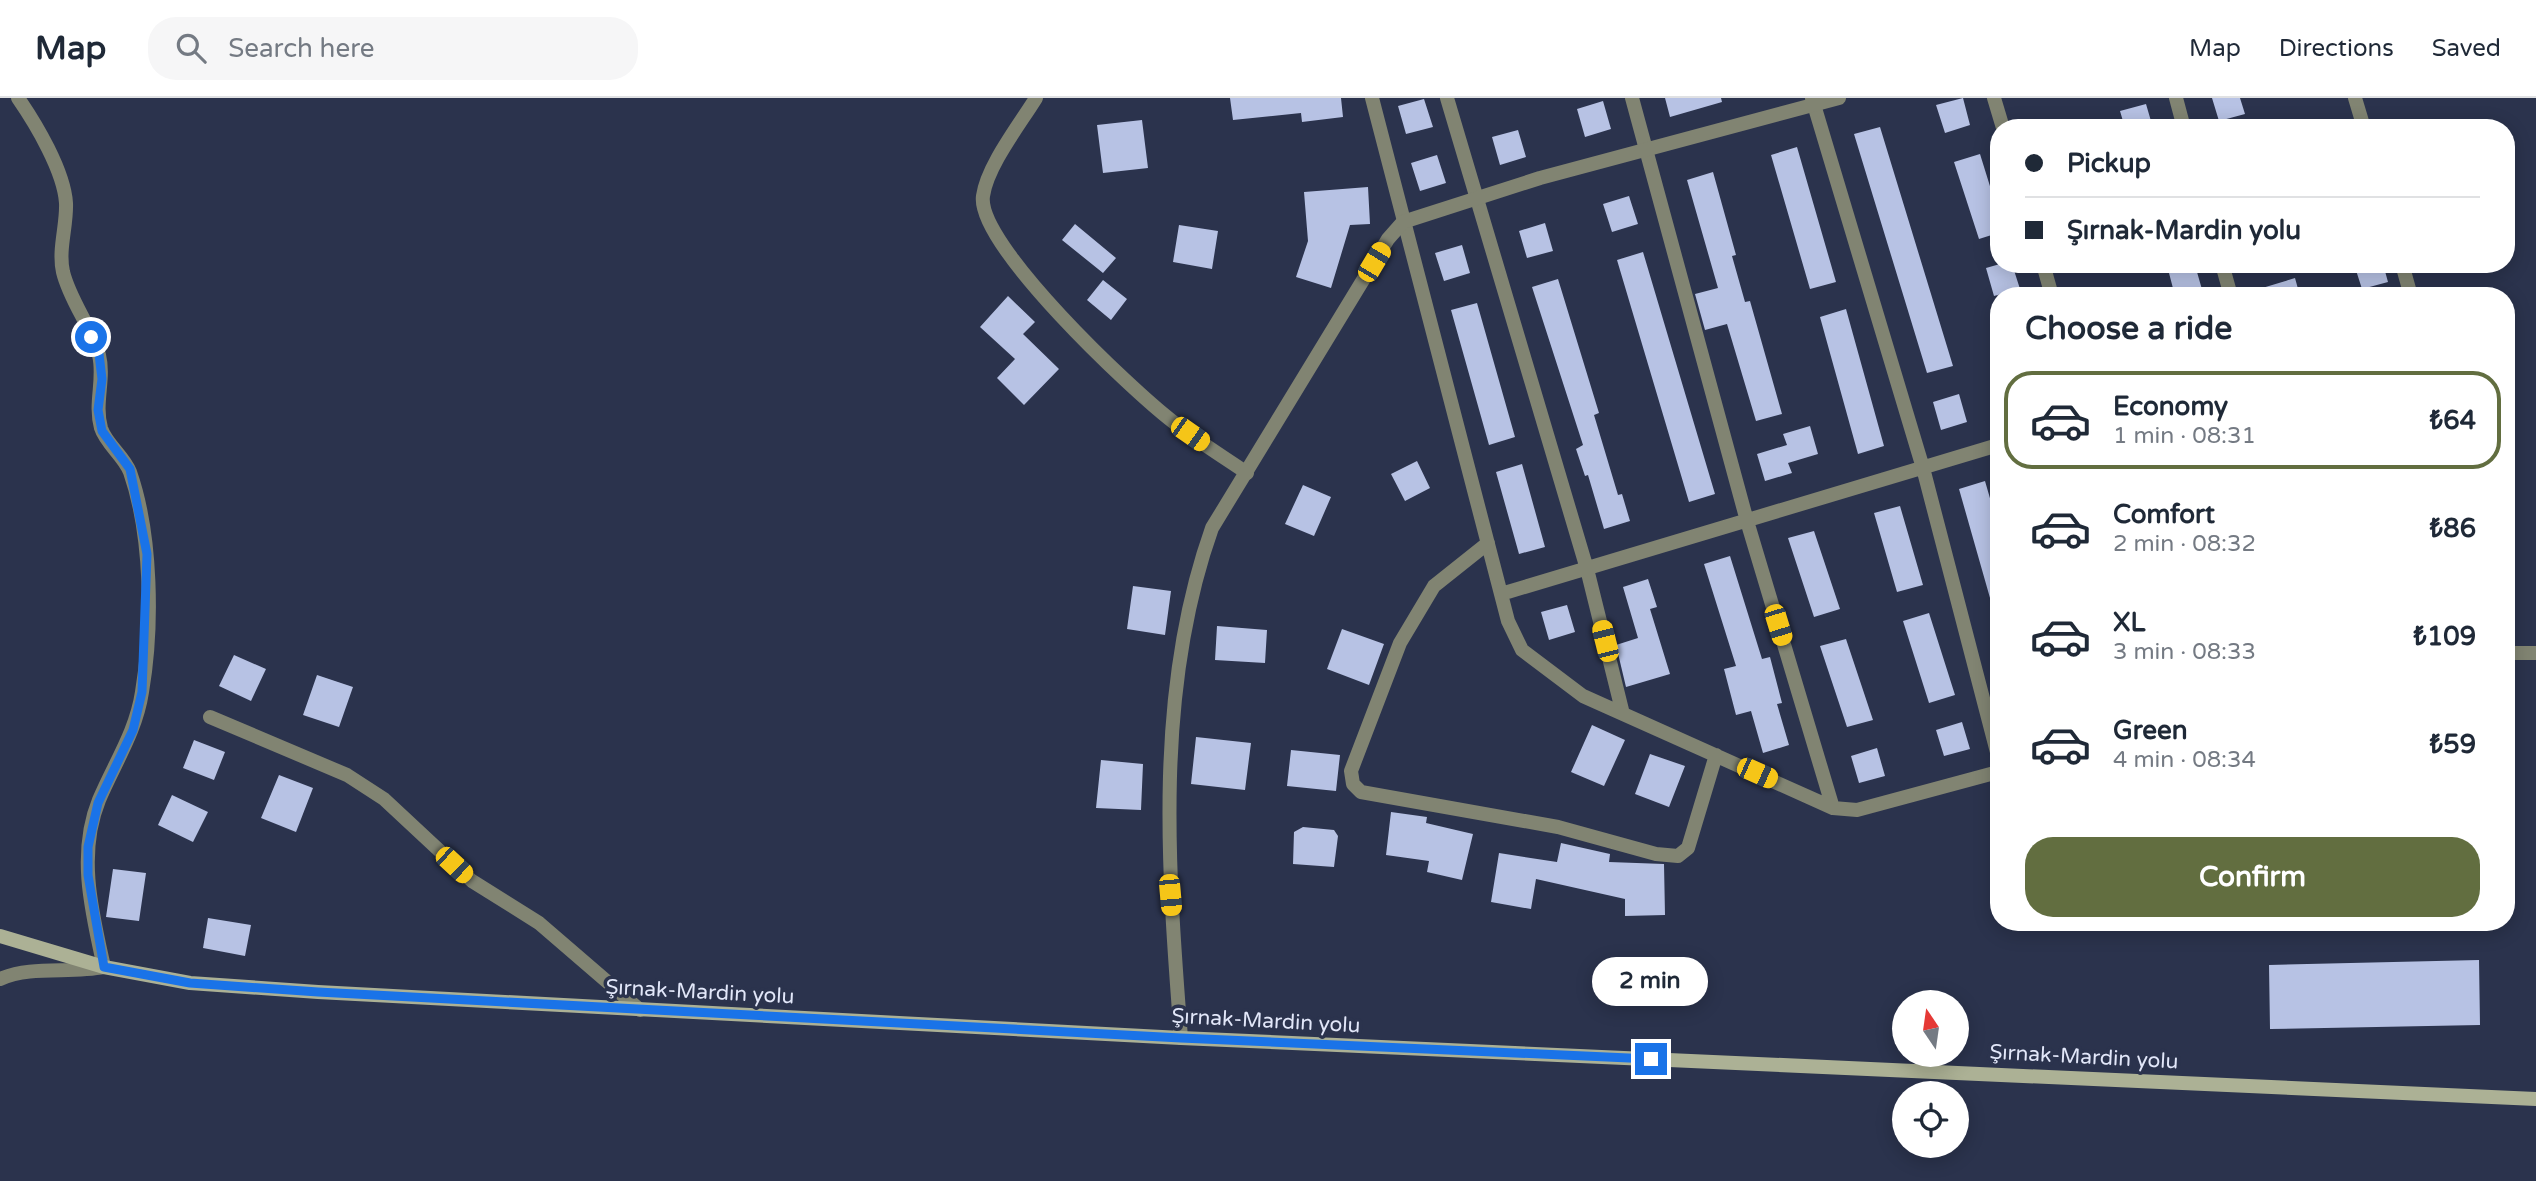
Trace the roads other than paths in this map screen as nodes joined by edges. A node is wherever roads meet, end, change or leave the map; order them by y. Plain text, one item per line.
1 (18, 98) edge
2 (1036, 98) edge
3 (1372, 98) edge
4 (1447, 98) edge
5 (1632, 98) edge
6 (1839, 98) edge
7 (1994, 98) edge
8 (2176, 98) edge
9 (2356, 98) edge
10 (1813, 101) edge
11 (2000, 119) edge
12 (2182, 119) edge
13 (2362, 119) edge
14 (1647, 149) junction
15 (1479, 198) junction
16 (1403, 222) junction
17 (1990, 447) edge
18 (1923, 468) junction
19 (1247, 473) junction
20 (1746, 521) junction
21 (1488, 543) junction
22 (1587, 569) junction
23 (1501, 594) junction
24 (2515, 653) edge
25 (2536, 653) edge
26 (1623, 714) junction
27 (211, 717) dead end
28 (1990, 725) edge
29 (1716, 755) junction
30 (1990, 774) edge
31 (1833, 808) junction
32 (0, 936) edge
33 (104, 967) junction
34 (0, 979) edge
35 (640, 1010) junction
36 (1181, 1038) junction
37 (2536, 1098) edge

1 - 33 street
2 - 19 street
3 - 16 street
4 - 15 street
5 - 14 street
6 - 10 street
7 - 11 street
8 - 12 street
9 - 13 street
10 - 14 street
10 - 18 street
14 - 15 street
14 - 20 street
15 - 16 street
15 - 22 street
16 - 19 street
16 - 21 street
17 - 18 street
18 - 20 street
18 - 28 street
19 - 36 street
20 - 22 street
20 - 31 street
21 - 23 street
21 - 29 street
22 - 23 street
22 - 26 street
23 - 26 street
24 - 25 street
26 - 29 street
27 - 35 street
29 - 31 street
30 - 31 street
32 - 33 main road, Şırnak-Mardin yolu
33 - 34 street
33 - 35 main road, Şırnak-Mardin yolu
35 - 36 main road, Şırnak-Mardin yolu
36 - 37 main road, Şırnak-Mardin yolu

